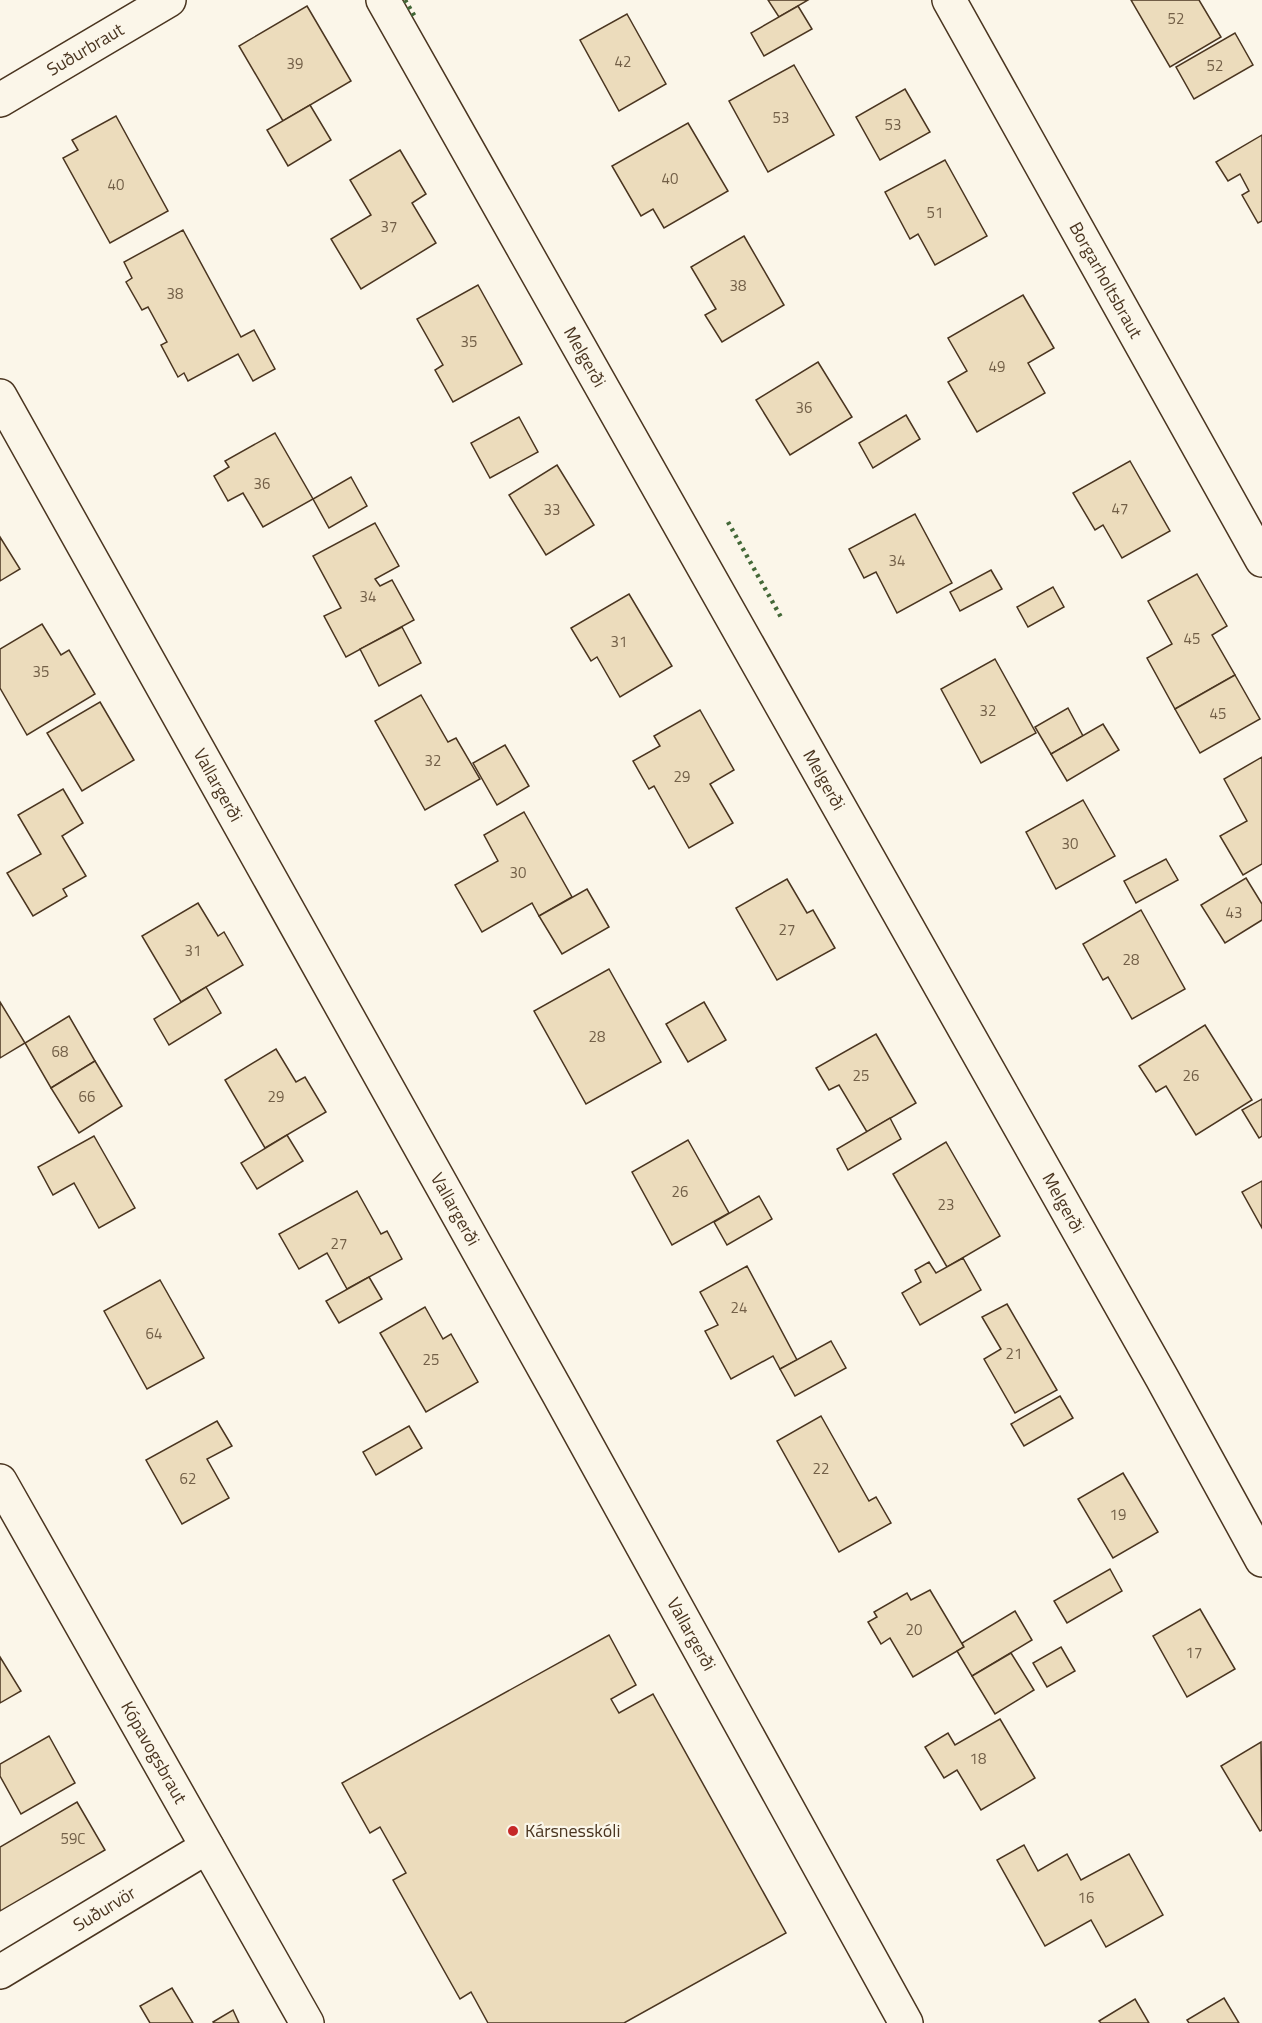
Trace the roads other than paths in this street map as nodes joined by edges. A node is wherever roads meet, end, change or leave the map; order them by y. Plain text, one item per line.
1 (169, 0) edge
2 (383, 0) edge
3 (949, 0) edge
4 (0, 100) edge
5 (0, 396) edge
6 (1262, 560) edge
7 (0, 1481) edge
8 (1262, 1560) edge
9 (207, 1847) junction
10 (0, 1972) edge
11 (307, 2023) edge
12 (906, 2023) edge

1 - 4 street, Suðurbraut
2 - 8 street, Melgerði
3 - 6 street, Borgarholtsbraut
5 - 12 street, Vallargerði
7 - 9 street, Kópavogsbraut
9 - 10 street, Suðurvör
9 - 11 street, Kópavogsbraut

